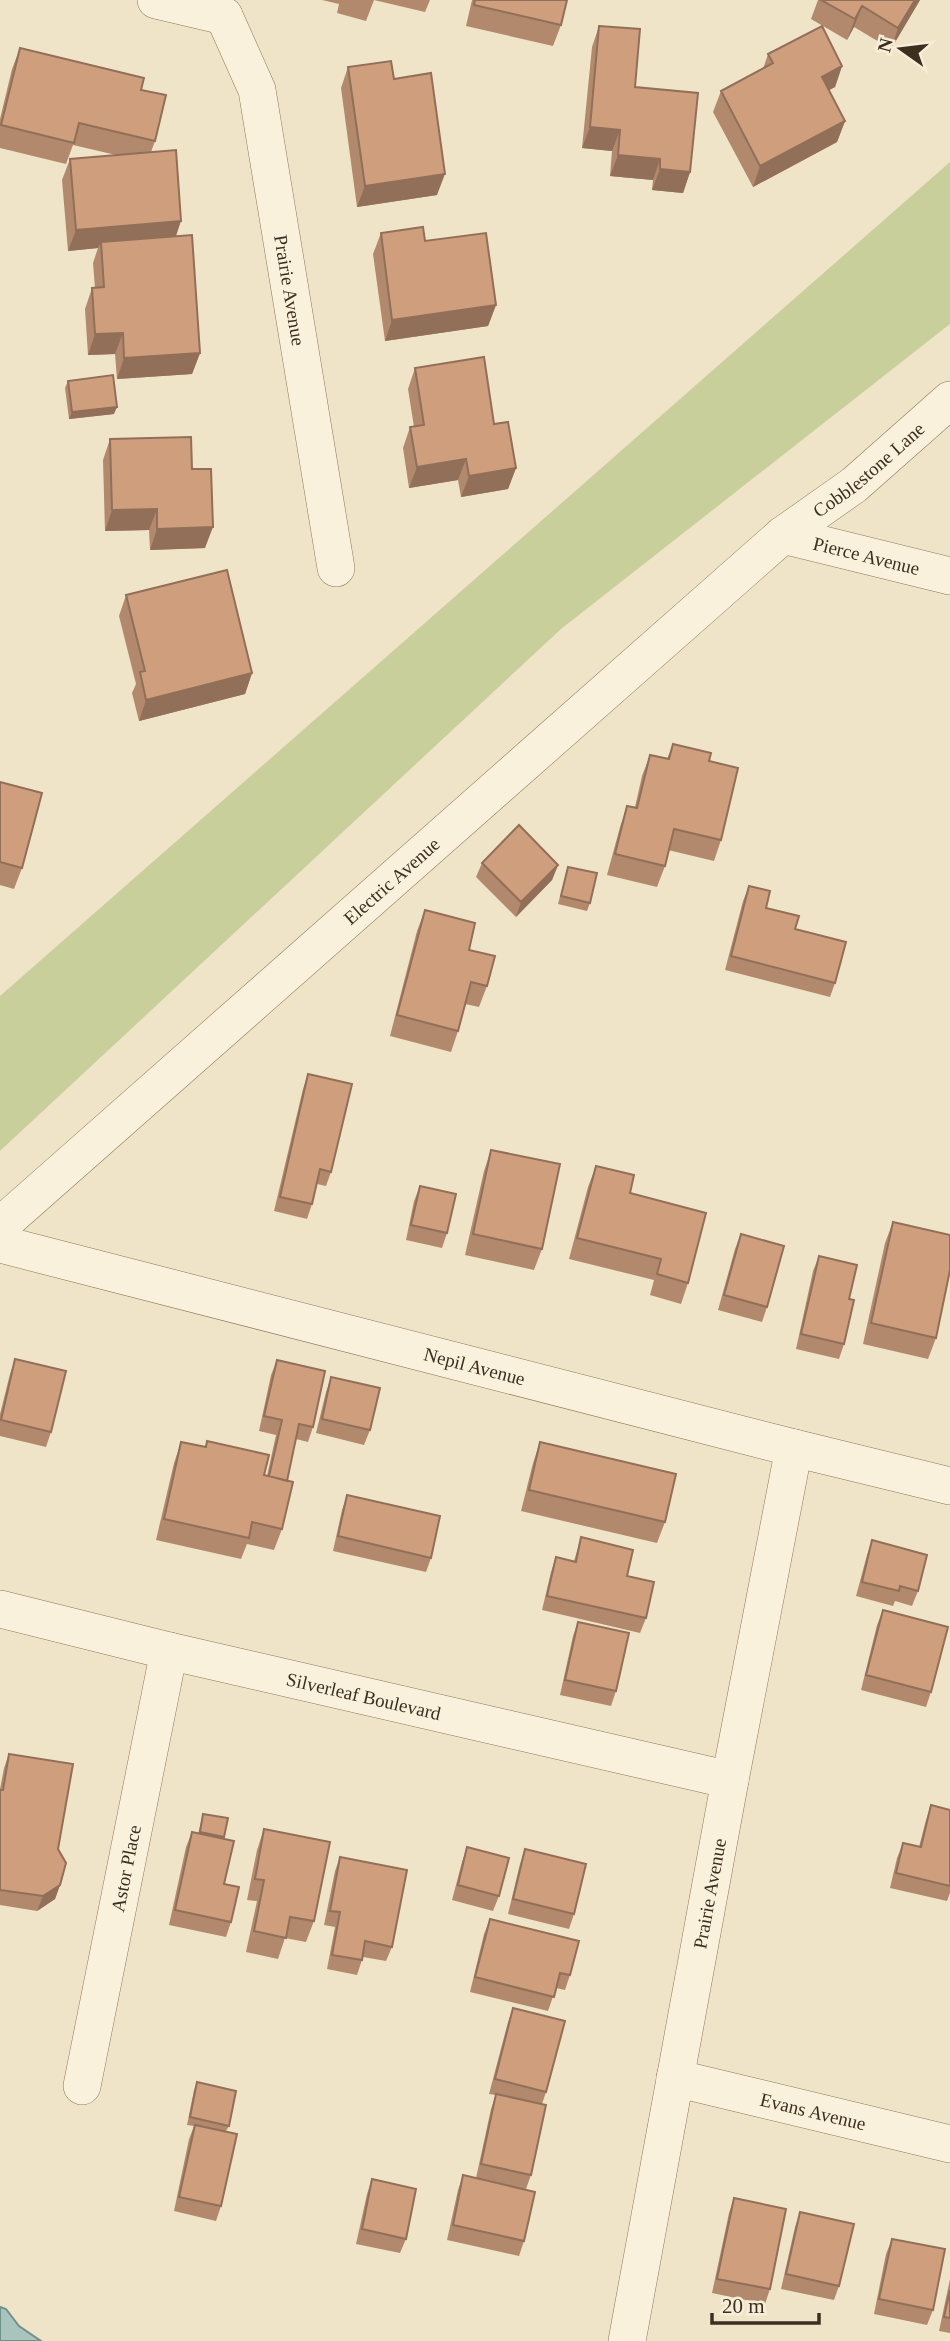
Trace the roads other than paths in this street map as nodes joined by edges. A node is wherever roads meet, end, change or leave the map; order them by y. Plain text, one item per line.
1 (156, 0) edge
2 (227, 8) edge
3 (950, 400) edge
4 (783, 535) junction
5 (336, 568) dead end
6 (950, 576) edge
7 (0, 1226) edge
8 (0, 1244) edge
9 (794, 1448) junction
10 (950, 1486) edge
11 (0, 1609) edge
12 (169, 1651) junction
13 (730, 1780) junction
14 (675, 2078) junction
15 (82, 2085) dead end
16 (950, 2144) edge
17 (626, 2341) edge

1 - 2 street
2 - 5 street, Prairie Avenue
3 - 4 street, Cobblestone Lane
4 - 6 street, Pierce Avenue
4 - 7 street, Electric Avenue
8 - 9 street, Nepil Avenue
9 - 10 street, Nepil Avenue
9 - 13 street, Prairie Avenue
11 - 12 street, Silverleaf Boulevard
12 - 13 street, Silverleaf Boulevard
12 - 15 street, Astor Place
13 - 14 street, Prairie Avenue
14 - 16 street, Evans Avenue
14 - 17 street, Prairie Avenue

